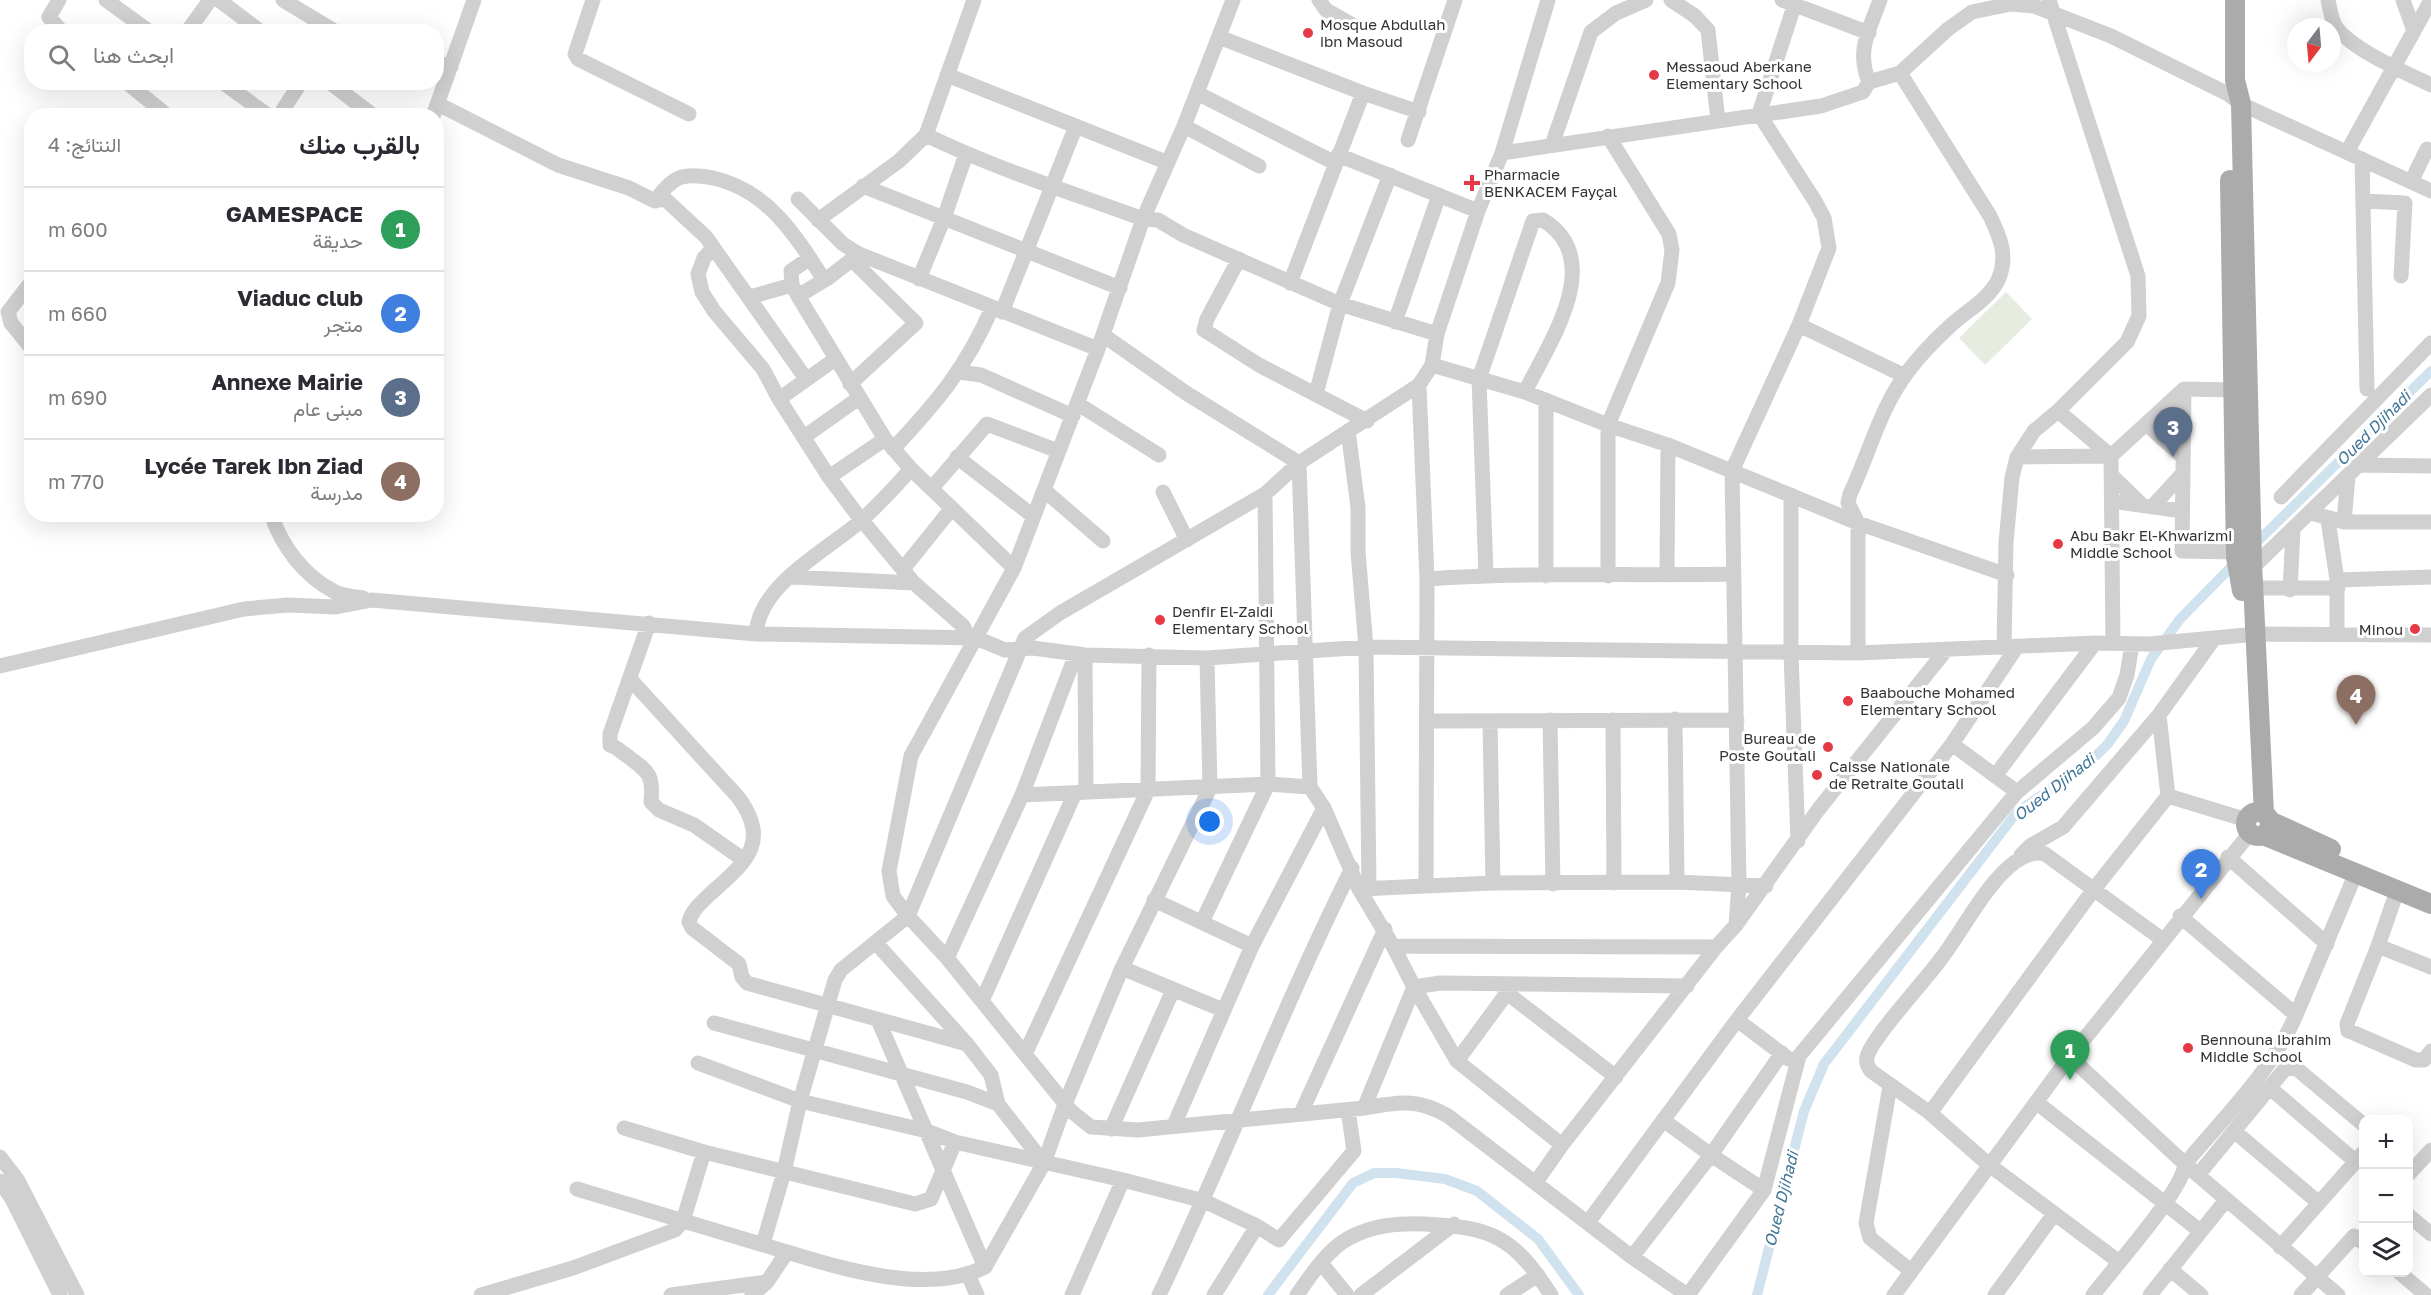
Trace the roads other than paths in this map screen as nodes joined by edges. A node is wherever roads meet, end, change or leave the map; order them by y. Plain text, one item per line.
1 (59, 0) edge
2 (106, 0) edge
3 (210, 0) edge
4 (219, 0) edge
5 (283, 0) edge
6 (474, 0) edge
7 (593, 0) edge
8 (974, 0) edge
9 (1232, 0) edge
10 (1318, 0) edge
11 (1455, 0) edge
12 (1548, 0) edge
13 (1646, 0) edge
14 (1671, 0) edge
15 (1880, 0) edge
16 (2235, 0) edge
17 (2328, 0) edge
18 (2403, 0) edge
19 (2431, 0) edge
20 (1791, 1) edge
21 (1971, 6) edge
22 (2052, 7) edge
23 (55, 24) edge
24 (139, 24) edge
25 (193, 24) edge
26 (250, 24) edge
27 (323, 24) edge
28 (1351, 24) dead end
29 (2414, 30) junction
30 (1869, 33) junction
31 (1219, 37) junction
32 (444, 64) edge
33 (2394, 68) junction
34 (1900, 73) junction
35 (947, 75) junction
36 (1869, 82) junction
37 (2431, 85) edge
38 (136, 90) edge
39 (233, 90) edge
40 (296, 90) edge
41 (340, 90) edge
42 (439, 90) edge
43 (1197, 93) junction
44 (1363, 93) junction
45 (2235, 93) junction
46 (158, 108) edge
47 (258, 108) edge
48 (284, 108) edge
49 (363, 108) edge
50 (436, 108) edge
51 (1419, 112) junction
52 (444, 114) edge
53 (689, 114) dead end
54 (1759, 114) junction
55 (1718, 121) junction
56 (1076, 126) junction
57 (1184, 126) junction
58 (926, 135) junction
59 (1608, 136) junction
60 (1408, 140) dead end
61 (1552, 145) junction
62 (2427, 149) dead end
63 (2347, 152) junction
64 (1502, 153) junction
65 (966, 154) junction
66 (1336, 159) junction
67 (2362, 159) junction
68 (1166, 162) junction
69 (1259, 166) dead end
70 (1390, 176) junction
71 (2411, 182) junction
72 (1050, 185) junction
73 (863, 186) junction
74 (2431, 191) edge
75 (1439, 195) junction
76 (798, 199) dead end
77 (655, 201) junction
78 (2364, 201) junction
79 (1478, 211) junction
80 (944, 218) junction
81 (1143, 219) junction
82 (818, 220) junction
83 (713, 248) junction
84 (1026, 250) junction
85 (855, 257) junction
86 (810, 258) junction
87 (1239, 259) junction
88 (2401, 276) dead end
89 (919, 279) junction
90 (824, 280) junction
91 (1290, 283) junction
92 (1120, 288) junction
93 (795, 290) junction
94 (24, 291) edge
95 (750, 297) junction
96 (1340, 304) junction
97 (997, 310) junction
98 (1395, 322) junction
99 (1799, 325) junction
100 (1437, 334) junction
101 (24, 339) edge
102 (1101, 342) junction
103 (2431, 343) edge
104 (834, 360) junction
105 (1432, 365) junction
106 (959, 372) junction
107 (1905, 376) junction
108 (806, 379) junction
109 (1479, 380) junction
110 (850, 384) junction
111 (1419, 385) junction
112 (2184, 389) junction
113 (2367, 389) dead end
114 (2233, 390) junction
115 (1525, 392) junction
116 (1316, 394) junction
117 (2431, 395) edge
118 (859, 398) junction
119 (778, 399) junction
120 (1546, 400) junction
121 (1075, 410) junction
122 (2058, 411) junction
123 (1366, 421) junction
124 (2146, 424) junction
125 (1608, 425) junction
126 (1348, 431) junction
127 (804, 437) junction
128 (889, 444) junction
129 (1668, 445) junction
130 (1058, 451) junction
131 (1159, 455) dead end
132 (2111, 456) junction
133 (957, 457) junction
134 (2017, 457) junction
135 (2183, 457) junction
136 (1299, 463) junction
137 (2360, 465) junction
138 (2431, 466) edge
139 (911, 469) junction
140 (1732, 471) junction
141 (2183, 473) junction
142 (2111, 475) junction
143 (2348, 476) junction
144 (829, 477) junction
145 (932, 488) junction
146 (1044, 490) junction
147 (1163, 492) dead end
148 (1265, 494) junction
149 (1791, 495) junction
150 (2281, 497) dead end
151 (2112, 501) junction
152 (2147, 506) junction
153 (952, 508) junction
154 (2182, 511) junction
155 (2311, 513) junction
156 (1034, 516) junction
157 (2328, 519) junction
158 (861, 520) junction
159 (274, 522) edge
160 (2344, 522) junction
161 (2431, 522) edge
162 (1857, 523) junction
163 (2294, 530) junction
164 (1187, 540) junction
165 (1103, 541) dead end
166 (2246, 564) junction
167 (1014, 568) junction
168 (903, 569) junction
169 (1732, 574) junction
170 (1486, 575) junction
171 (1667, 575) junction
172 (2007, 575) junction
173 (1546, 576) junction
174 (1608, 576) junction
175 (792, 577) junction
176 (2431, 577) edge
177 (1427, 579) junction
178 (914, 583) junction
179 (2337, 584) junction
180 (2290, 590) junction
181 (372, 600) junction
182 (649, 623) junction
183 (756, 634) junction
184 (2337, 634) junction
185 (2250, 635) junction
186 (2431, 635) edge
187 (973, 638) junction
188 (2213, 640) junction
189 (2095, 643) junction
190 (2113, 643) junction
191 (2132, 644) junction
192 (1366, 647) junction
193 (1427, 647) junction
194 (2010, 648) junction
195 (1020, 649) junction
196 (1306, 650) junction
197 (1946, 650) junction
198 (1267, 653) junction
199 (1736, 653) junction
200 (1858, 653) junction
201 (1081, 654) junction
202 (1791, 654) junction
203 (1149, 655) junction
204 (1207, 658) junction
205 (0, 666) edge
206 (631, 680) junction
207 (2158, 715) junction
208 (1675, 719) junction
209 (1550, 720) junction
210 (1613, 720) junction
211 (1737, 720) junction
212 (1427, 721) junction
213 (1490, 722) junction
214 (1952, 744) junction
215 (1995, 777) junction
216 (1268, 784) junction
217 (1310, 787) junction
218 (1210, 788) junction
219 (1148, 790) junction
220 (2017, 792) junction
221 (1080, 793) junction
222 (1022, 795) junction
223 (2168, 796) junction
224 (1324, 808) junction
225 (2257, 823) junction
226 (2063, 827) junction
227 (1797, 841) junction
228 (2044, 854) junction
229 (2228, 857) junction
230 (744, 860) junction
231 (2013, 863) junction
232 (1352, 868) junction
233 (2356, 873) junction
234 (1677, 882) junction
235 (1493, 883) junction
236 (1614, 883) junction
237 (1553, 884) junction
238 (1739, 884) junction
239 (1426, 886) junction
240 (1766, 886) junction
241 (1364, 888) junction
242 (2398, 888) junction
243 (2094, 890) junction
244 (2431, 890) edge
245 (1154, 900) junction
246 (2431, 904) edge
247 (908, 916) junction
248 (2180, 916) junction
249 (1202, 922) junction
250 (1736, 925) junction
251 (1385, 929) junction
252 (2163, 940) junction
253 (876, 943) junction
254 (2327, 944) junction
255 (1252, 946) junction
256 (1393, 946) junction
257 (1716, 946) junction
258 (2378, 946) junction
259 (947, 958) junction
260 (1122, 968) junction
261 (2431, 968) edge
262 (1687, 986) junction
263 (1413, 987) junction
264 (1504, 989) junction
265 (1173, 990) junction
266 (982, 1001) junction
267 (826, 1006) junction
268 (1223, 1010) junction
269 (2296, 1015) junction
270 (878, 1020) junction
271 (1737, 1020) junction
272 (714, 1023) dead end
273 (968, 1044) junction
274 (815, 1051) junction
275 (2431, 1051) edge
276 (1782, 1053) junction
277 (1025, 1054) junction
278 (2068, 1060) junction
279 (1457, 1061) junction
280 (698, 1063) dead end
281 (1795, 1064) junction
282 (902, 1074) junction
283 (1616, 1077) junction
284 (1890, 1086) junction
285 (2270, 1088) junction
286 (800, 1101) junction
287 (2036, 1102) junction
288 (998, 1104) junction
289 (1065, 1104) junction
290 (1364, 1108) junction
291 (1348, 1110) junction
292 (1301, 1113) junction
293 (1930, 1113) junction
294 (1239, 1119) junction
295 (1663, 1120) junction
296 (2359, 1121) edge
297 (1174, 1125) junction
298 (624, 1128) dead end
299 (1111, 1129) junction
300 (927, 1131) junction
301 (2234, 1131) junction
302 (955, 1142) junction
303 (1562, 1145) junction
304 (705, 1152) junction
305 (1711, 1155) junction
306 (2359, 1156) edge
307 (0, 1157) edge
308 (2428, 1159) edge
309 (1044, 1163) junction
310 (1989, 1164) junction
311 (2189, 1171) junction
312 (784, 1172) junction
313 (2413, 1172) edge
314 (943, 1173) junction
315 (1123, 1180) junction
316 (0, 1181) edge
317 (1536, 1182) junction
318 (577, 1190) dead end
319 (1764, 1190) junction
320 (1204, 1201) junction
321 (2223, 1203) junction
322 (2319, 1203) junction
323 (2164, 1204) junction
324 (2054, 1214) junction
325 (2413, 1218) edge
326 (683, 1221) junction
327 (1588, 1221) junction
328 (1454, 1224) junction
329 (1257, 1226) junction
330 (2200, 1231) junction
331 (2431, 1234) edge
332 (2359, 1236) edge
333 (763, 1244) junction
334 (2280, 1247) junction
335 (787, 1252) junction
336 (1632, 1257) junction
337 (2118, 1261) junction
338 (1322, 1264) junction
339 (985, 1267) junction
340 (2170, 1269) junction
341 (1911, 1271) junction
342 (1538, 1275) junction
343 (2405, 1277) edge
344 (970, 1278) junction
345 (2314, 1280) junction
346 (767, 1282) junction
347 (905, 1291) edge
348 (752, 1294) edge
349 (60, 1295) edge
350 (76, 1295) edge
351 (481, 1295) edge
352 (671, 1295) edge
353 (977, 1295) edge
354 (1072, 1295) edge
355 (1160, 1295) edge
356 (1214, 1295) edge
357 (1297, 1295) edge
358 (1347, 1295) edge
359 (1361, 1295) edge
360 (1507, 1295) edge
361 (1551, 1295) edge
362 (1687, 1295) edge
363 (1894, 1295) edge
364 (1995, 1295) edge
365 (2093, 1295) edge
366 (2150, 1295) edge
367 (2201, 1295) edge
368 (2301, 1295) edge
369 (2327, 1295) edge
370 (2338, 1295) edge
371 (2426, 1295) edge

1 - 23 street
2 - 24 street
3 - 25 street
4 - 26 street
5 - 27 street
6 - 32 street
7 - 53 street
8 - 35 street
9 - 31 street
10 - 28 street
11 - 51 street
12 - 64 street
13 - 61 street
14 - 55 street
15 - 30 street
16 - 45 main road
17 - 33 street
18 - 29 street
19 - 29 street
20 - 30 street
20 - 54 street
21 - 22 street
21 - 34 street
22 - 45 street
22 - 122 street
29 - 33 street
30 - 36 street
31 - 43 street
31 - 44 street
33 - 37 street
33 - 63 street
34 - 36 street
34 - 107 street
35 - 56 street
35 - 58 street
36 - 54 street
38 - 46 street
39 - 47 street
40 - 48 street
41 - 49 street
42 - 50 street
43 - 57 street
43 - 66 street
44 - 51 street
44 - 66 street
45 - 63 street
45 - 114 main road
45 - 166 main road
51 - 60 street
52 - 77 street
54 - 55 street
54 - 99 street
55 - 59 street
56 - 68 street
56 - 72 street
57 - 68 street
57 - 69 street
58 - 65 street
58 - 73 street
59 - 61 street
59 - 125 street
61 - 64 street
62 - 71 street
63 - 67 street
64 - 79 street
65 - 72 street
65 - 80 street
66 - 70 street
66 - 91 street
67 - 71 street
67 - 78 street
68 - 81 street
70 - 75 street
70 - 96 street
71 - 74 street
72 - 81 street
72 - 84 street
73 - 80 street
73 - 82 street
75 - 79 street
75 - 98 street
76 - 82 street
77 - 83 street
77 - 86 street
78 - 88 street
78 - 113 street
79 - 100 street
80 - 84 street
80 - 89 street
81 - 87 street
81 - 92 street
82 - 85 street
83 - 95 street
83 - 119 street
84 - 92 street
84 - 97 street
85 - 89 street
85 - 90 street
85 - 110 street
86 - 90 street
86 - 93 street
87 - 91 street
87 - 116 street
89 - 97 street
90 - 93 street
91 - 96 street
92 - 102 street
93 - 95 street
93 - 104 street
94 - 101 street
95 - 108 street
96 - 98 street
96 - 116 street
97 - 102 street
97 - 106 street
98 - 100 street
99 - 107 street
99 - 140 street
100 - 105 street
102 - 121 street
102 - 136 street
103 - 150 street
104 - 108 street
104 - 110 street
105 - 109 street
105 - 111 street
106 - 121 street
106 - 128 street
107 - 162 street
108 - 119 street
109 - 115 street
109 - 115 street
109 - 170 street
110 - 118 street
111 - 123 street
111 - 177 street
112 - 114 street
112 - 124 street
112 - 135 street
114 - 166 main road
115 - 120 street
116 - 123 street
117 - 137 street
118 - 127 street
118 - 128 street
119 - 127 street
120 - 125 street
120 - 173 street
121 - 130 street
121 - 131 street
122 - 132 street
122 - 134 street
123 - 126 street
124 - 132 street
124 - 135 street
125 - 129 street
125 - 174 street
126 - 136 street
126 - 192 street
127 - 144 street
128 - 139 street
128 - 144 street
129 - 140 street
129 - 171 street
130 - 133 street
130 - 146 street
132 - 134 street
132 - 142 street
133 - 145 street
133 - 156 street
134 - 172 street
135 - 141 street
136 - 148 street
136 - 196 street
137 - 138 street
137 - 143 street
139 - 145 street
139 - 158 street
140 - 149 street
140 - 169 street
141 - 152 street
141 - 154 street
142 - 151 street
142 - 152 street
143 - 155 street
143 - 160 street
144 - 158 street
145 - 153 street
146 - 156 street
146 - 165 street
147 - 164 street
148 - 164 street
148 - 198 street
149 - 162 street
149 - 202 street
151 - 152 street
151 - 190 street
152 - 154 street
153 - 167 street
153 - 168 street
154 - 166 street
155 - 157 street
155 - 163 street
156 - 167 street
157 - 160 street
157 - 179 street
158 - 168 street
158 - 175 street
159 - 181 street
160 - 161 street
162 - 172 street
162 - 200 street
163 - 166 street
163 - 180 street
164 - 195 street
166 - 180 street
166 - 185 main road
167 - 187 street
168 - 178 street
169 - 171 street
169 - 199 street
170 - 173 street
170 - 177 street
171 - 174 street
172 - 194 street
173 - 174 street
175 - 178 street
175 - 183 street
176 - 179 street
177 - 193 street
178 - 187 street
179 - 180 street
179 - 184 street
181 - 182 street
181 - 205 street
182 - 183 street
182 - 206 street
183 - 187 street
184 - 185 street
184 - 186 street
185 - 188 street
185 - 225 main road
187 - 195 street
187 - 247 street
188 - 191 street
188 - 207 street
189 - 190 street
189 - 194 street
189 - 215 street
190 - 191 street
191 - 220 street
192 - 193 street
192 - 196 street
192 - 241 street
193 - 199 street
193 - 212 street
194 - 197 street
194 - 214 street
195 - 201 street
195 - 247 street
196 - 198 street
196 - 217 street
197 - 200 street
197 - 227 street
198 - 204 street
198 - 216 street
199 - 202 street
199 - 211 street
200 - 202 street
201 - 203 street
201 - 221 street
201 - 222 street
202 - 227 street
203 - 204 street
203 - 219 street
204 - 218 street
206 - 230 street
206 - 230 street
207 - 223 street
207 - 226 street
208 - 210 street
208 - 211 street
208 - 234 street
209 - 210 street
209 - 213 street
209 - 237 street
210 - 236 street
211 - 238 street
212 - 213 street
212 - 239 street
213 - 235 street
214 - 215 street
214 - 271 street
215 - 220 street
216 - 217 street
216 - 218 street
216 - 249 street
217 - 224 street
218 - 219 street
218 - 245 street
219 - 221 street
219 - 277 street
220 - 281 street
221 - 222 street
221 - 266 street
222 - 259 street
223 - 225 street
223 - 243 street
224 - 232 street
224 - 255 street
225 - 229 street
225 - 233 main road
225 - 244 main road
226 - 228 street
226 - 231 street
227 - 240 street
228 - 231 street
228 - 243 street
229 - 248 street
229 - 254 street
230 - 267 street
231 - 284 street
232 - 241 street
232 - 294 street
233 - 242 main road
233 - 254 street
234 - 236 street
234 - 238 street
235 - 237 street
235 - 239 street
236 - 237 street
238 - 240 street
238 - 250 street
239 - 241 street
240 - 250 street
241 - 251 street
242 - 246 main road
242 - 258 street
243 - 252 street
243 - 293 street
245 - 249 street
245 - 260 street
247 - 253 street
247 - 259 street
248 - 252 street
248 - 269 street
249 - 255 street
250 - 257 street
251 - 256 street
251 - 292 street
252 - 278 street
253 - 267 street
253 - 273 street
254 - 269 street
255 - 268 street
256 - 257 street
256 - 263 street
257 - 262 street
258 - 261 street
258 - 275 street
259 - 266 street
260 - 265 street
260 - 289 street
262 - 264 street
262 - 283 street
263 - 264 street
263 - 279 street
263 - 290 street
264 - 279 street
264 - 283 street
265 - 268 street
265 - 299 street
266 - 277 street
267 - 270 street
267 - 274 street
268 - 297 street
269 - 311 street
270 - 273 street
270 - 282 street
271 - 276 street
271 - 295 street
272 - 274 street
273 - 288 street
274 - 282 street
274 - 286 street
276 - 281 street
276 - 305 street
277 - 289 street
278 - 287 street
278 - 311 street
279 - 303 street
280 - 286 street
281 - 319 street
282 - 288 street
282 - 300 street
283 - 303 street
284 - 293 street
284 - 341 street
285 - 296 street
285 - 301 street
285 - 306 street
286 - 300 street
286 - 312 street
287 - 310 street
287 - 323 street
288 - 309 street
289 - 299 street
289 - 309 street
290 - 291 street
290 - 317 street
291 - 292 street
291 - 329 street
292 - 294 street
293 - 310 street
294 - 297 street
294 - 320 street
295 - 305 street
295 - 327 street
297 - 299 street
298 - 304 street
300 - 302 street
300 - 314 street
301 - 311 street
301 - 322 street
302 - 309 street
302 - 314 street
303 - 317 street
304 - 312 street
304 - 326 street
305 - 319 street
305 - 336 street
306 - 322 street
307 - 350 street
308 - 313 street
309 - 315 street
309 - 339 street
310 - 324 street
310 - 341 street
311 - 321 street
311 - 323 street
312 - 314 street
312 - 333 street
314 - 339 street
315 - 320 street
315 - 354 street
316 - 349 street
317 - 327 street
318 - 326 street
319 - 362 street
320 - 329 street
320 - 355 street
321 - 330 street
321 - 334 street
321 - 345 street
322 - 334 street
323 - 330 street
323 - 337 street
324 - 337 street
324 - 364 street
325 - 331 street
326 - 333 street
326 - 351 street
327 - 336 street
328 - 338 street
328 - 342 street
328 - 359 street
329 - 356 street
330 - 340 street
332 - 345 street
333 - 335 street
334 - 345 street
335 - 346 street
335 - 347 street
336 - 362 street
337 - 365 street
338 - 357 street
338 - 358 street
339 - 344 street
340 - 366 street
340 - 367 street
341 - 363 street
342 - 360 street
342 - 361 street
343 - 371 street
344 - 347 street
344 - 353 street
345 - 368 street
345 - 369 street
345 - 370 street
346 - 348 street
346 - 352 street

